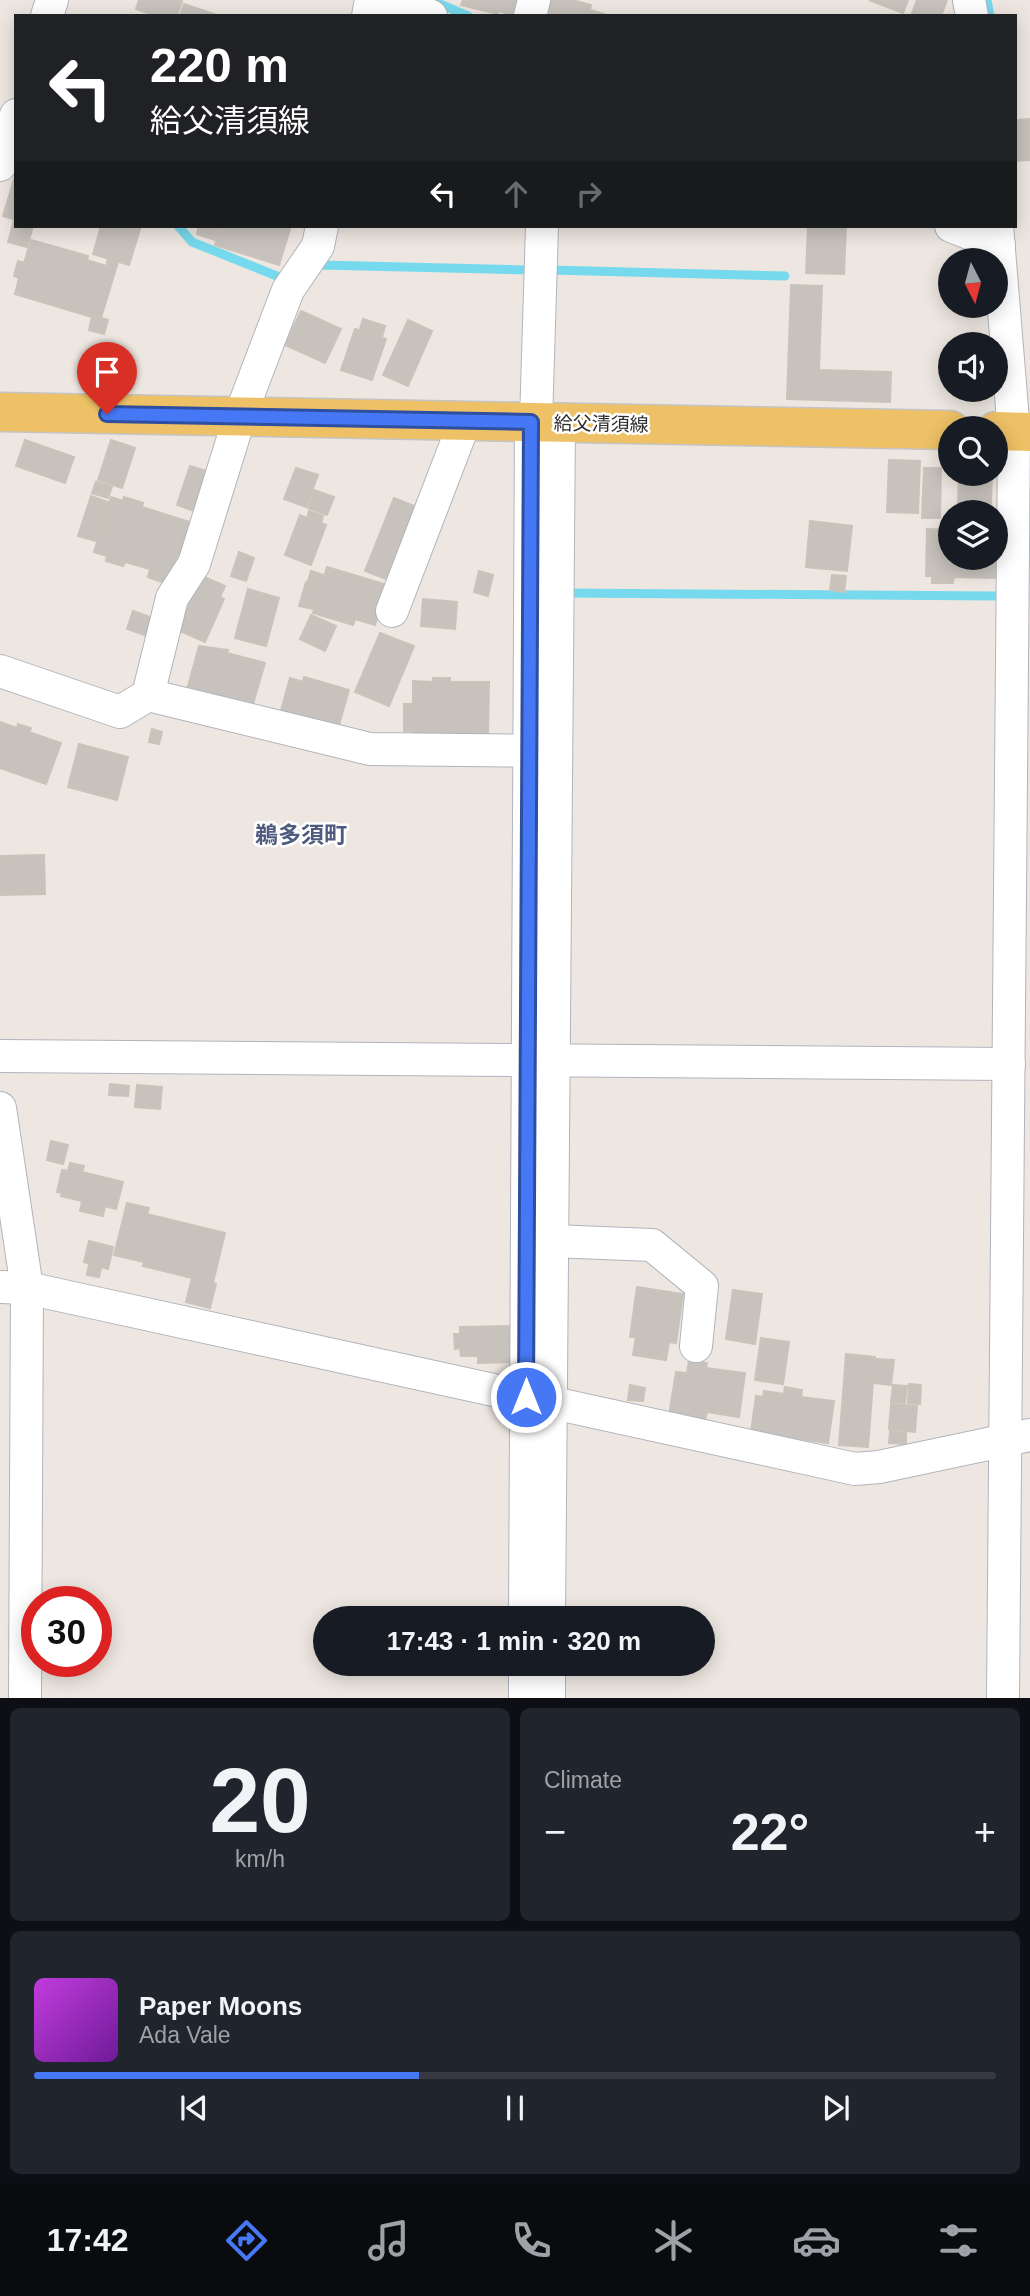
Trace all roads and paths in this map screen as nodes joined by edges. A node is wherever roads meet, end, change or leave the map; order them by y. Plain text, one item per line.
1 (392, 0) edge
2 (426, 14) edge
3 (14, 121) edge
4 (0, 165) edge
5 (322, 228) edge
6 (542, 228) edge
7 (960, 228) edge
8 (998, 236) edge
9 (0, 412) edge
10 (240, 416) junction
11 (465, 421) junction
12 (542, 422) junction
13 (938, 430) edge
14 (1013, 432) edge
15 (392, 611) dead end
16 (0, 671) edge
17 (148, 695) junction
18 (543, 751) junction
19 (0, 1056) edge
20 (541, 1061) junction
21 (1009, 1064) junction
22 (0, 1108) edge
23 (552, 1241) junction
24 (14, 1288) edge
25 (695, 1346) dead end
26 (539, 1400) junction
27 (1018, 1438) edge
28 (526, 1606) edge
29 (548, 1606) edge
30 (525, 1676) edge
31 (549, 1676) edge
32 (25, 1698) edge
33 (525, 1698) edge
34 (549, 1698) edge
35 (1003, 1698) edge

1 - 2 street
3 - 4 street
5 - 10 street
6 - 12 street
7 - 8 street
8 - 14 street
9 - 10 main road, 給父清須線
10 - 11 main road, 給父清須線
10 - 17 street
11 - 12 main road, 給父清須線
11 - 15 street
12 - 13 main road, 給父清須線
12 - 18 street
14 - 21 street
16 - 17 street
17 - 18 street
18 - 20 street
19 - 20 street
20 - 21 street
20 - 23 street
20 - 26 street
21 - 27 street
22 - 24 street
23 - 25 street
23 - 26 street
24 - 26 street
24 - 32 street
26 - 27 street
26 - 28 street
26 - 29 street
27 - 35 street
30 - 33 street
31 - 34 street

